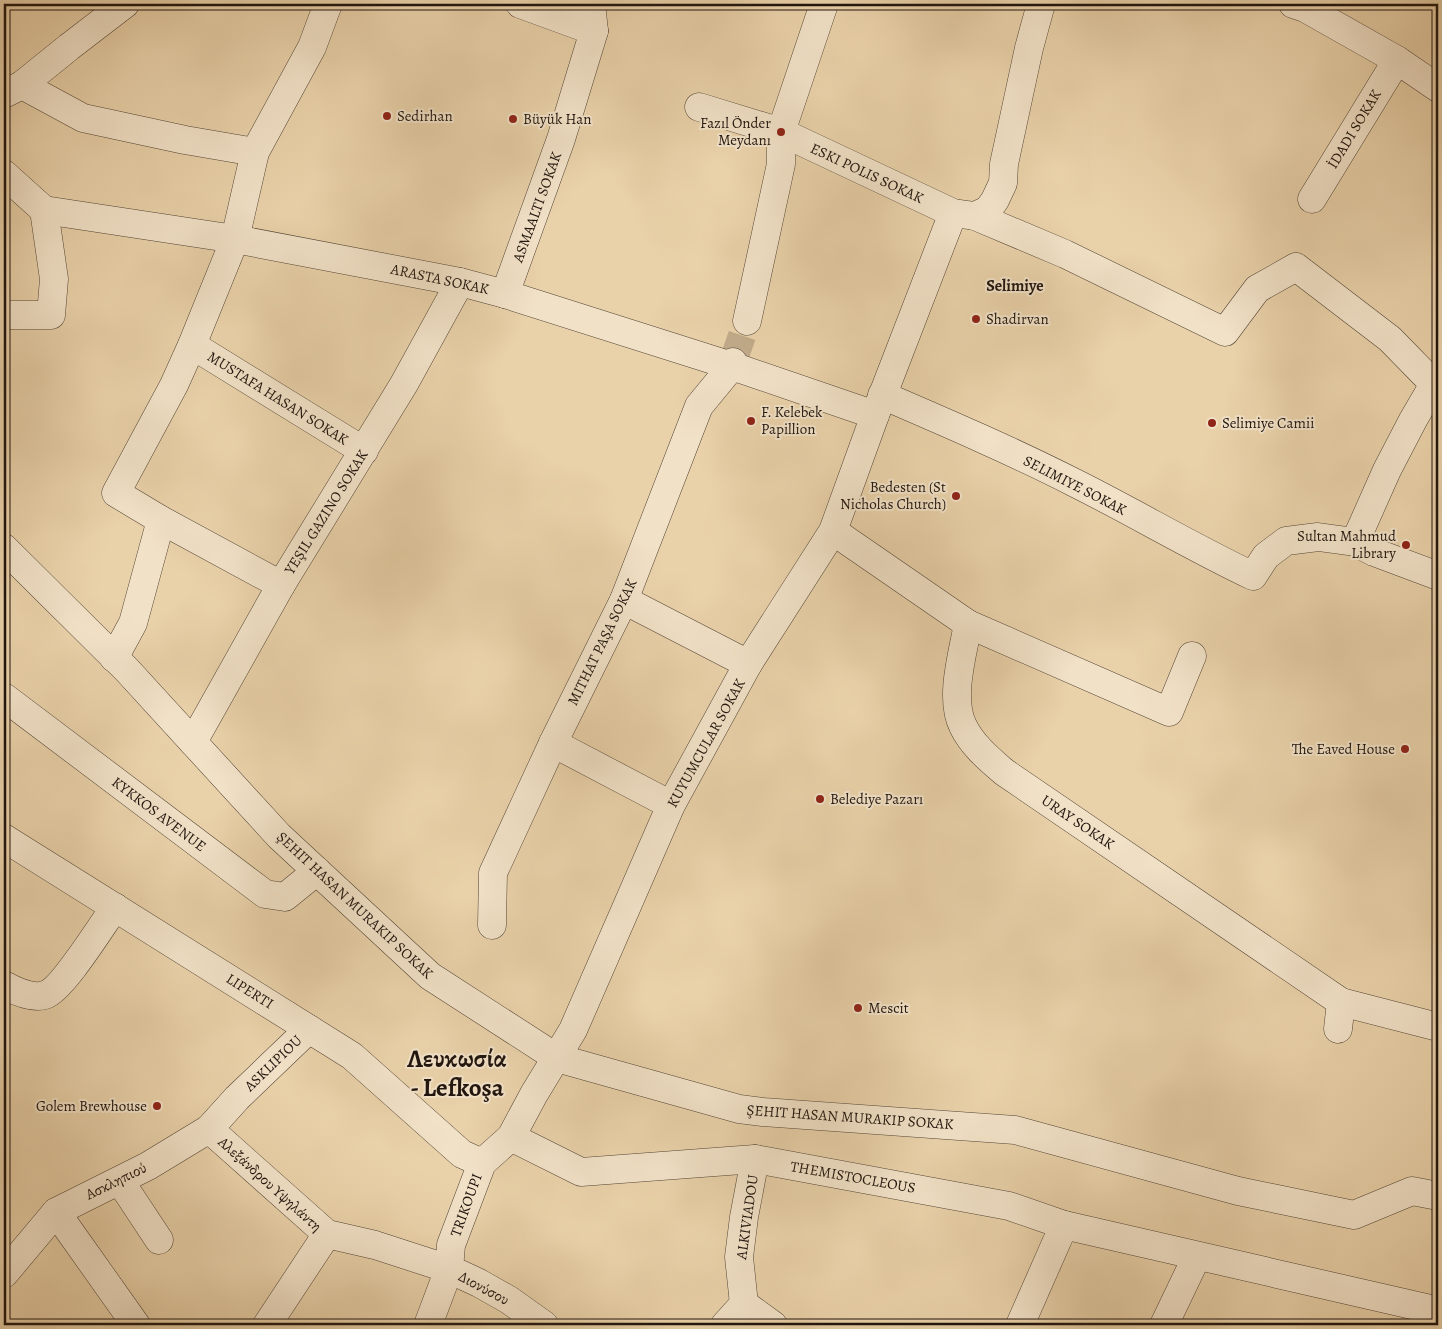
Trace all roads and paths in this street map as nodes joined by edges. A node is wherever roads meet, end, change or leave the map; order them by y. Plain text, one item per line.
1 (126, 4) edge
2 (328, 4) edge
3 (520, 4) edge
4 (591, 4) edge
5 (824, 4) edge
6 (1041, 4) edge
7 (1301, 5) edge
8 (594, 30) junction
9 (1397, 60) junction
10 (1438, 88) edge
11 (9, 89) edge
12 (700, 107) dead end
13 (781, 132) junction
14 (255, 152) junction
15 (4, 174) edge
16 (1312, 198) dead end
17 (44, 210) junction
18 (964, 214) junction
19 (235, 239) junction
20 (460, 282) junction
21 (505, 294) junction
22 (4, 315) edge
23 (746, 320) tunnel mouth
24 (192, 345) junction
25 (733, 364) junction
26 (1436, 388) edge
27 (878, 405) junction
28 (364, 451) junction
29 (161, 520) junction
30 (833, 531) junction
31 (1355, 542) junction
32 (4, 548) edge
33 (287, 574) junction
34 (1438, 576) edge
35 (624, 600) junction
36 (968, 624) junction
37 (1192, 656) dead end
38 (114, 658) junction
39 (748, 664) junction
40 (4, 697) edge
41 (193, 742) junction
42 (553, 743) junction
43 (671, 805) junction
44 (4, 838) edge
45 (317, 871) junction
46 (115, 907) junction
47 (492, 926) dead end
48 (4, 985) edge
49 (1341, 1002) junction
50 (1438, 1027) edge
51 (309, 1029) junction
52 (1338, 1029) dead end
53 (557, 1058) junction
54 (534, 1094) joint
55 (237, 1098) joint
56 (209, 1129) junction
57 (510, 1137) junction
58 (755, 1159) junction
59 (482, 1162) junction
60 (120, 1181) junction
61 (1438, 1196) edge
62 (56, 1212) junction
63 (1064, 1225) junction
64 (327, 1234) junction
65 (159, 1240) dead end
66 (1197, 1256) junction
67 (450, 1257) junction
68 (4, 1274) edge
69 (744, 1304) junction
70 (1438, 1309) edge
71 (136, 1325) edge
72 (267, 1325) edge
73 (428, 1325) edge
74 (544, 1325) edge
75 (725, 1325) edge
76 (773, 1325) edge
77 (1020, 1325) edge
78 (1164, 1325) edge

1 - 11 street
2 - 14 street
3 - 8 street
4 - 8 street
5 - 13 street
6 - 18 street
7 - 9 street
8 - 21 street
9 - 10 street
9 - 16 street, İDADI SOKAK
11 - 14 street
12 - 13 street, ESKI POLIS SOKAK
13 - 18 street, ESKI POLIS SOKAK
13 - 23 street
14 - 19 street
15 - 17 street
17 - 19 street, ARASTA SOKAK
17 - 22 street
18 - 26 street
18 - 27 street
19 - 20 street, ARASTA SOKAK
19 - 24 street
20 - 21 street, ARASTA SOKAK
20 - 28 street, YEŞIL GAZINO SOKAK
21 - 25 street, ARASTA SOKAK
24 - 28 street, MUSTAFA HASAN SOKAK
24 - 29 street
25 - 27 street, ARASTA SOKAK
25 - 35 street, MITHAT PAŞA SOKAK
26 - 31 street
27 - 30 street, KUYUMCULAR SOKAK
27 - 31 street, SELIMIYE SOKAK
28 - 33 street, YEŞIL GAZINO SOKAK
29 - 33 street
29 - 38 street
30 - 36 street
30 - 39 street, KUYUMCULAR SOKAK
31 - 34 street, SELIMIYE SOKAK
32 - 38 street
33 - 41 street, YEŞIL GAZINO SOKAK
35 - 39 street
35 - 42 street, MITHAT PAŞA SOKAK
36 - 37 street
36 - 49 street, URAY SOKAK
38 - 41 street
39 - 43 street, KUYUMCULAR SOKAK
40 - 45 street, KYKKOS AVENUE
41 - 45 street
42 - 43 street
42 - 47 street, MITHAT PAŞA SOKAK
43 - 53 street, KUYUMCULAR SOKAK
44 - 46 street, LIPERTI
45 - 53 street
46 - 48 street
46 - 51 street, LIPERTI
49 - 50 street, URAY SOKAK
49 - 52 street
51 - 55 street, ASKLIPIOU
51 - 59 street, LIPERTI
53 - 54 street, KUYUMCULAR SOKAK
53 - 61 street
54 - 57 street, TRIKOUPI
55 - 56 street, Ασκληπιού
56 - 60 street, Ασκληπιού
56 - 64 street, Αλεξάνδρου Υψηλάντη
57 - 58 street, THEMISTOCLEOUS
57 - 59 street, TRIKOUPI
58 - 63 street, THEMISTOCLEOUS
58 - 69 street, ALKIVIADOU
59 - 67 street, TRIKOUPI
60 - 62 street, Ασκληπιού
60 - 65 street
62 - 68 street, Ασκληπιού
62 - 71 street
63 - 66 street, THEMISTOCLEOUS
63 - 77 street
64 - 67 street, Αλεξάνδρου Υψηλάντη
64 - 72 street
66 - 70 street, THEMISTOCLEOUS
66 - 78 street
67 - 73 street, TRIKOUPI
67 - 74 street, Διονύσου
69 - 75 street
69 - 76 street

